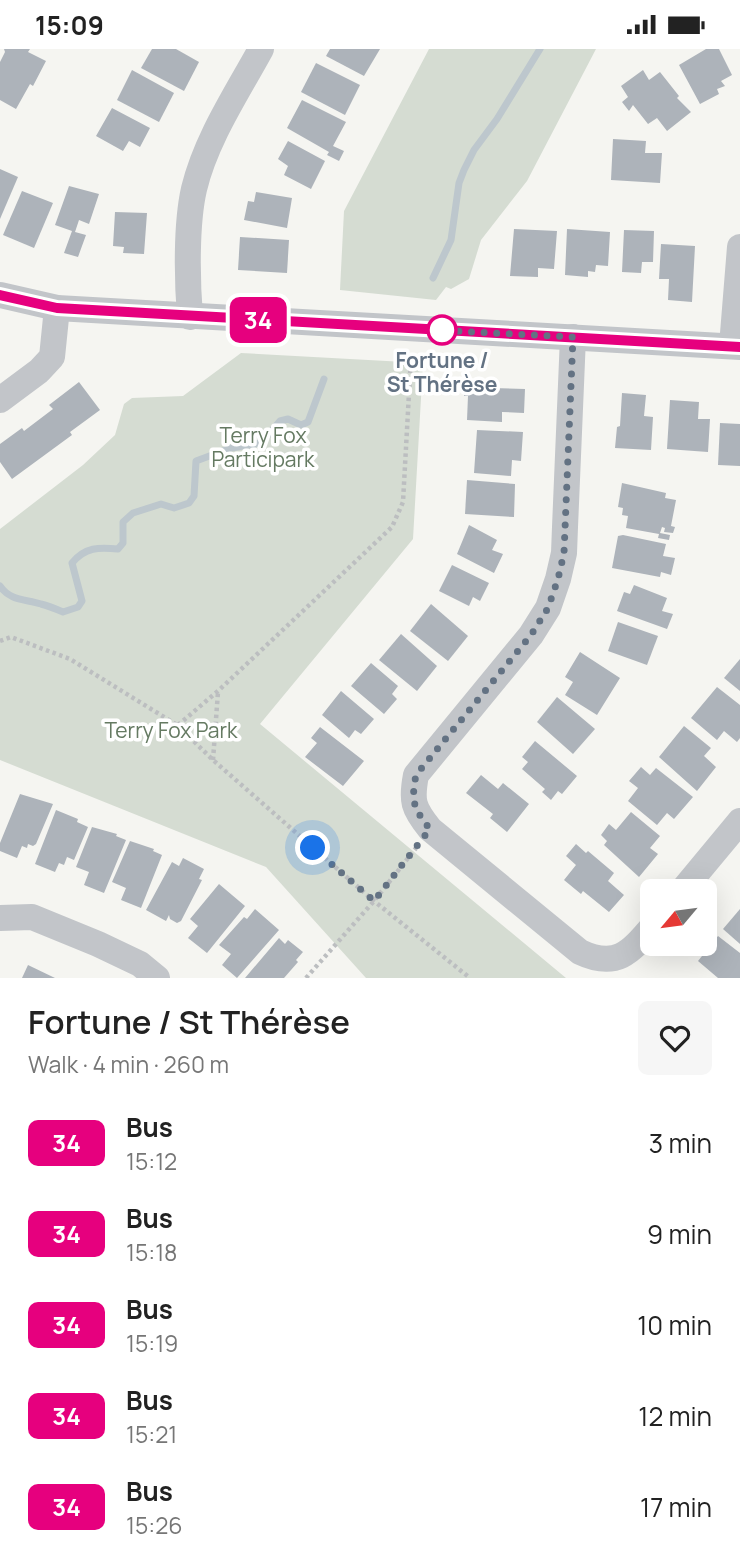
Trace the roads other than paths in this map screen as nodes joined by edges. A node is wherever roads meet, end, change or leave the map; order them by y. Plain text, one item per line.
1 (261, 49) edge
2 (740, 247) edge
3 (0, 295) edge
4 (57, 308) junction
5 (190, 317) junction
6 (573, 337) junction
7 (736, 347) edge
8 (0, 400) edge
9 (740, 821) edge
10 (692, 879) edge
11 (0, 918) edge
12 (640, 941) edge
13 (157, 978) edge

1 - 5 street
2 - 7 street
3 - 4 street
4 - 5 street
4 - 8 street
5 - 6 street
6 - 7 street
6 - 12 street
9 - 10 street
11 - 13 street

